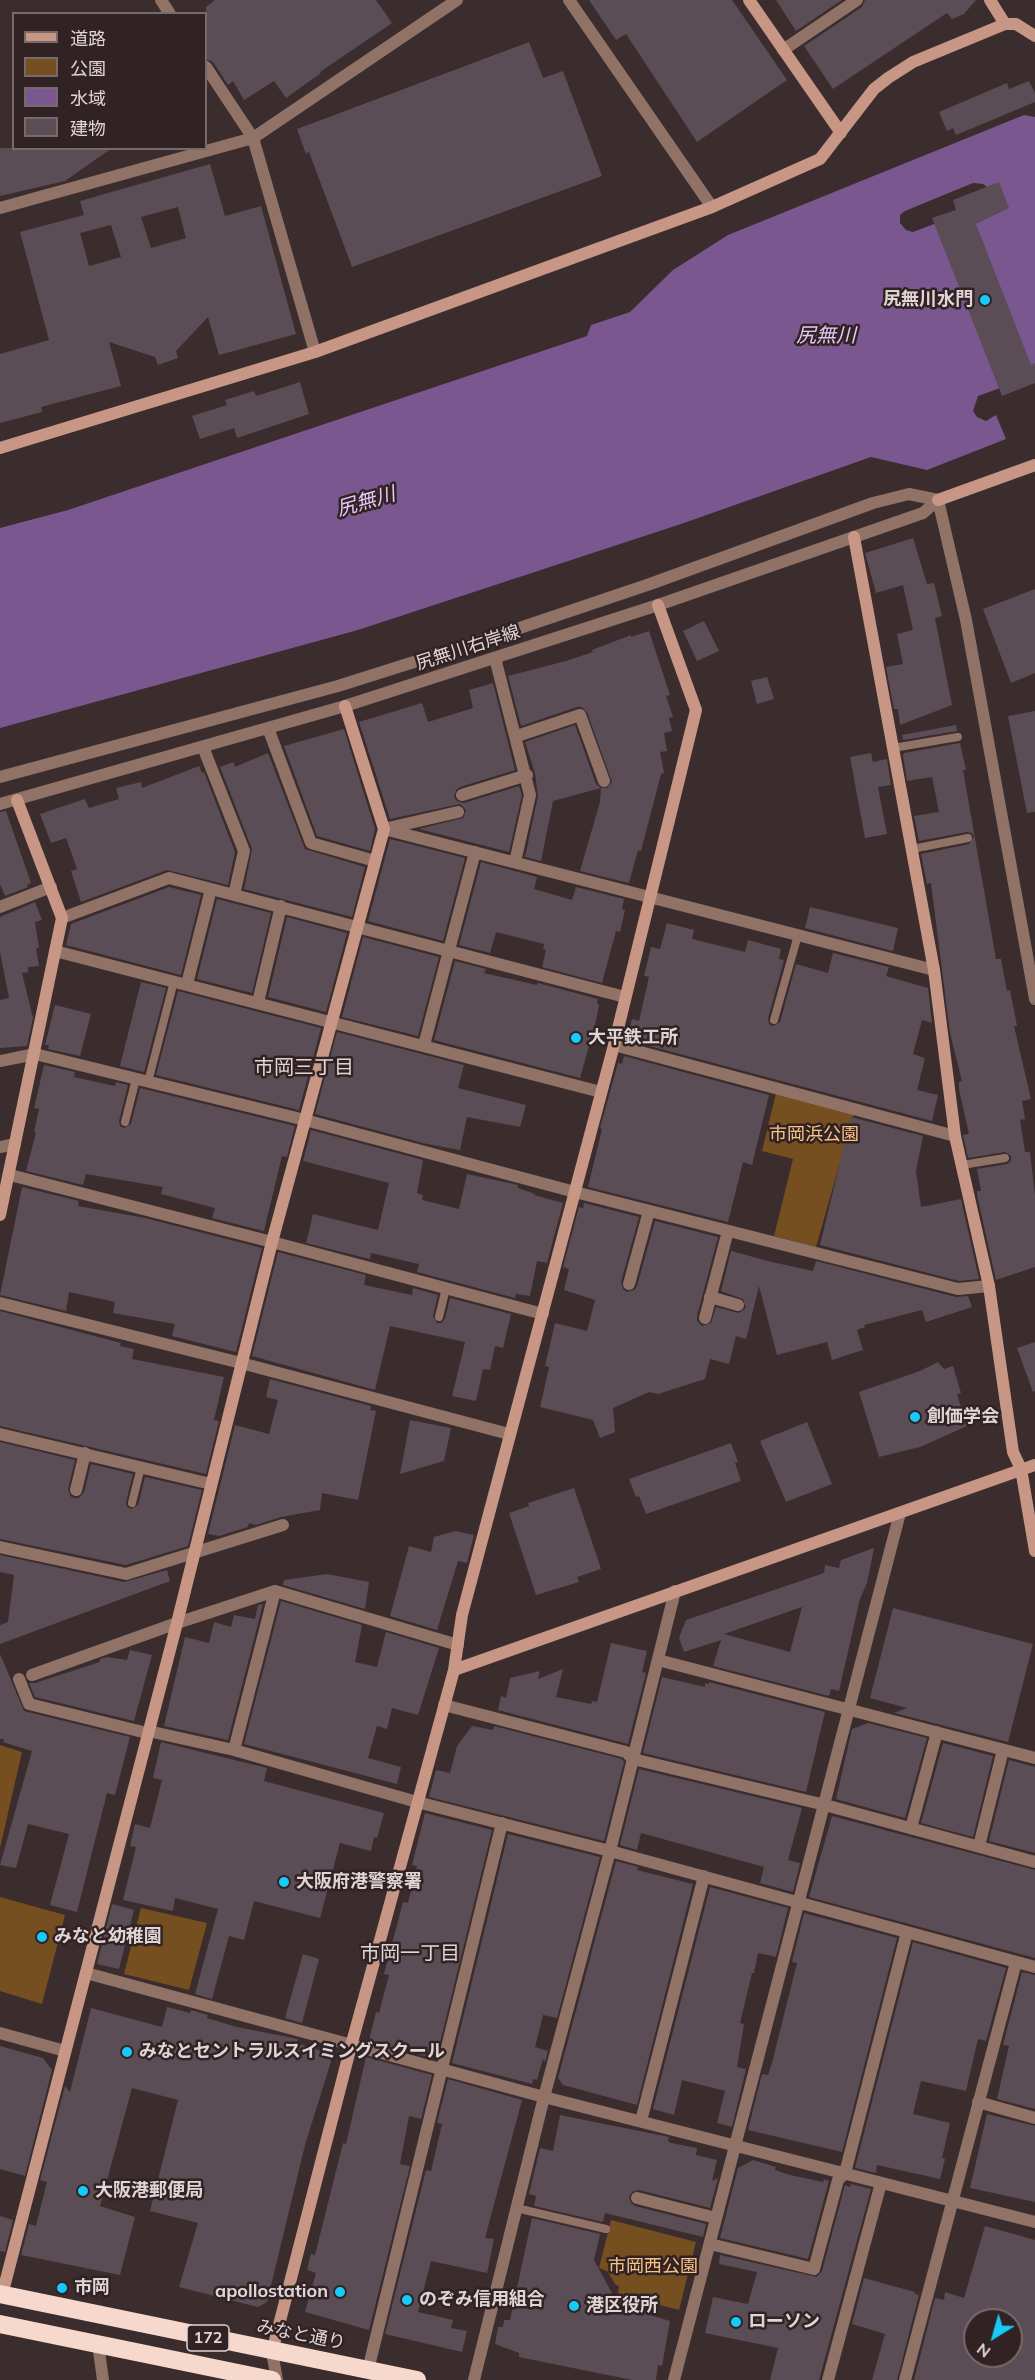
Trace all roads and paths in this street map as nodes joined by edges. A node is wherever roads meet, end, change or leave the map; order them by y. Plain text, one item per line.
1 (457, 0) edge
2 (569, 0) edge
3 (748, 0) edge
4 (857, 0) edge
5 (990, 0) edge
6 (1005, 24) junction
7 (1035, 36) edge
8 (783, 50) junction
9 (207, 69) edge
10 (841, 133) junction
11 (253, 138) junction
12 (712, 207) junction
13 (0, 208) edge
14 (315, 352) junction
15 (0, 448) edge
16 (1035, 465) edge
17 (938, 500) junction
18 (854, 537) junction
19 (658, 605) junction
20 (495, 658) junction
21 (345, 706) junction
22 (268, 728) junction
23 (517, 736) junction
24 (958, 738) dead end
25 (203, 747) junction
26 (893, 748) junction
27 (526, 776) junction
28 (0, 777) edge
29 (604, 781) dead end
30 (462, 795) dead end
31 (17, 800) junction
32 (0, 804) edge
33 (458, 812) dead end
34 (384, 829) junction
35 (968, 838) dead end
36 (912, 849) junction
37 (475, 852) junction
38 (375, 861) junction
39 (515, 862) junction
40 (51, 887) junction
41 (211, 889) junction
42 (234, 895) junction
43 (649, 897) junction
44 (281, 906) junction
45 (0, 907) edge
46 (62, 918) junction
47 (357, 926) junction
48 (798, 935) junction
49 (450, 950) junction
50 (56, 951) junction
51 (1031, 957) edge
52 (934, 970) junction
53 (174, 981) junction
54 (187, 984) junction
55 (625, 997) junction
56 (1035, 999) edge
57 (258, 1002) junction
58 (774, 1020) dead end
59 (332, 1021) junction
60 (424, 1045) junction
61 (614, 1045) junction
62 (35, 1054) junction
63 (0, 1061) edge
64 (142, 1080) junction
65 (601, 1092) junction
66 (304, 1120) junction
67 (125, 1122) dead end
68 (955, 1136) junction
69 (15, 1144) junction
70 (0, 1147) edge
71 (1005, 1158) dead end
72 (962, 1165) junction
73 (10, 1175) junction
74 (575, 1192) junction
75 (649, 1211) junction
76 (0, 1215) edge
77 (728, 1231) junction
78 (272, 1242) junction
79 (629, 1284) dead end
80 (989, 1286) junction
81 (446, 1288) junction
82 (710, 1297) junction
83 (0, 1303) edge
84 (738, 1305) dead end
85 (543, 1314) junction
86 (439, 1317) dead end
87 (705, 1318) dead end
88 (241, 1363) junction
89 (0, 1434) edge
90 (509, 1434) junction
91 (85, 1454) junction
92 (1035, 1464) edge
93 (141, 1467) junction
94 (1021, 1469) junction
95 (211, 1484) junction
96 (76, 1490) dead end
97 (132, 1503) dead end
98 (900, 1513) junction
99 (283, 1525) dead end
100 (0, 1546) edge
101 (1035, 1551) edge
102 (194, 1553) junction
103 (275, 1591) junction
104 (675, 1591) junction
105 (177, 1623) junction
106 (458, 1645) junction
107 (658, 1660) junction
108 (454, 1670) junction
109 (32, 1675) dead end
110 (19, 1679) dead end
111 (444, 1705) junction
112 (848, 1708) junction
113 (147, 1732) junction
114 (937, 1732) junction
115 (234, 1750) junction
116 (1003, 1750) junction
117 (1035, 1758) edge
118 (633, 1759) junction
119 (417, 1802) junction
120 (825, 1805) junction
121 (502, 1823) junction
122 (911, 1828) junction
123 (979, 1846) junction
124 (610, 1851) junction
125 (1035, 1862) edge
126 (704, 1876) junction
127 (799, 1904) junction
128 (907, 1932) junction
129 (1016, 1962) junction
130 (1035, 1966) edge
131 (86, 1973) junction
132 (0, 2033) edge
133 (351, 2046) junction
134 (65, 2051) junction
135 (442, 2070) junction
136 (544, 2097) junction
137 (978, 2102) junction
138 (1035, 2118) edge
139 (641, 2121) junction
140 (735, 2145) junction
141 (845, 2173) junction
142 (881, 2183) junction
143 (638, 2198) dead end
144 (952, 2201) junction
145 (516, 2208) junction
146 (716, 2218) junction
147 (1035, 2222) edge
148 (606, 2229) dead end
149 (710, 2244) junction
150 (1, 2295) edge
151 (0, 2324) edge
152 (98, 2344) junction
153 (272, 2352) junction
154 (368, 2370) junction
155 (103, 2380) edge
156 (272, 2380) edge
157 (277, 2380) edge
158 (417, 2380) edge
159 (474, 2380) edge
160 (674, 2380) edge
161 (828, 2380) edge
162 (905, 2380) edge

1 - 11 street
2 - 12 street
3 - 8 street
4 - 8 street
5 - 6 street
6 - 7 street
6 - 10 street
8 - 10 street
9 - 11 street
10 - 12 street
11 - 13 street
11 - 14 street
12 - 14 street
14 - 15 street
16 - 17 street, 尻無川右岸線
17 - 18 street, 尻無川右岸線
17 - 28 street
17 - 51 street
18 - 19 street, 尻無川右岸線
18 - 26 street
19 - 20 street, 尻無川右岸線
19 - 43 street
20 - 21 street, 尻無川右岸線
20 - 23 street
21 - 22 street, 尻無川右岸線
21 - 34 street
22 - 25 street, 尻無川右岸線
22 - 38 street
23 - 27 street
23 - 29 street
24 - 26 lane
25 - 31 street, 尻無川右岸線
25 - 42 street
26 - 36 street
27 - 30 street
27 - 39 street
31 - 32 street, 尻無川右岸線
31 - 40 street
33 - 34 street
34 - 37 street
34 - 38 street
35 - 36 lane
36 - 52 street
37 - 39 street
37 - 49 street
38 - 47 street
39 - 43 street
40 - 45 street
40 - 46 street
41 - 42 street
41 - 46 street
41 - 54 street
42 - 44 street
43 - 48 street
43 - 55 street
44 - 47 street
44 - 57 street
46 - 50 street
47 - 49 street
47 - 59 street
48 - 52 street
48 - 58 lane
49 - 55 street
49 - 60 street
50 - 53 street
50 - 62 street
51 - 56 street
52 - 68 street
53 - 54 street
53 - 64 lane
54 - 57 street
55 - 61 street
57 - 59 street
59 - 60 street
59 - 66 street
60 - 65 street
61 - 65 street
61 - 68 street
62 - 63 street
62 - 64 street
62 - 69 street
64 - 66 street
64 - 67 lane
65 - 74 street
66 - 74 street
66 - 78 street
68 - 72 street
69 - 70 street
69 - 73 street
71 - 72 lane
72 - 80 street
73 - 76 street
73 - 78 street
74 - 75 street
74 - 85 street
75 - 77 street
75 - 79 street
77 - 80 street
77 - 82 street
78 - 81 street
78 - 88 street
80 - 94 street
81 - 85 street
81 - 86 lane
82 - 84 street
82 - 87 street
83 - 88 street
85 - 90 street
88 - 90 street
88 - 95 street
89 - 91 street
90 - 106 street
91 - 93 street
91 - 96 street
92 - 94 street
93 - 95 street
93 - 97 lane
94 - 98 street
94 - 101 street
95 - 102 street
98 - 104 street
98 - 112 street
99 - 102 street
100 - 102 street
102 - 105 street
103 - 105 street
103 - 106 street
103 - 115 street
104 - 107 street
104 - 108 street
105 - 109 street
105 - 113 street
106 - 108 street
107 - 112 street
107 - 118 street
108 - 111 street
110 - 113 street
111 - 118 street
111 - 119 street
112 - 114 street
112 - 120 street
113 - 115 street
113 - 131 street
114 - 116 street
114 - 122 street
115 - 119 street
116 - 117 street
116 - 123 street
118 - 120 street
118 - 124 street
119 - 121 street
119 - 133 street
120 - 122 street
120 - 127 street
121 - 124 street
121 - 135 street
122 - 123 street
123 - 125 street
124 - 126 street
124 - 136 street
126 - 127 street
126 - 139 street
127 - 128 street
127 - 140 street
128 - 129 street
128 - 141 street
129 - 130 street
129 - 137 street
131 - 133 street
131 - 134 street
132 - 134 street
133 - 135 street
133 - 153 street
134 - 150 street
135 - 136 street
135 - 154 street
136 - 139 street
136 - 145 street
137 - 138 street
137 - 144 street
139 - 140 street
140 - 141 street
140 - 146 street
141 - 142 street
141 - 149 street
142 - 144 street
142 - 161 street
143 - 146 street
144 - 147 street
144 - 162 street
145 - 148 lane
145 - 159 street
146 - 149 street
149 - 160 street
150 - 153 highway, みなと通り / 172
151 - 152 highway, 172
152 - 155 street
152 - 156 highway, 172
153 - 154 highway, みなと通り / 172
153 - 157 street
154 - 158 highway, みなと通り / 172

